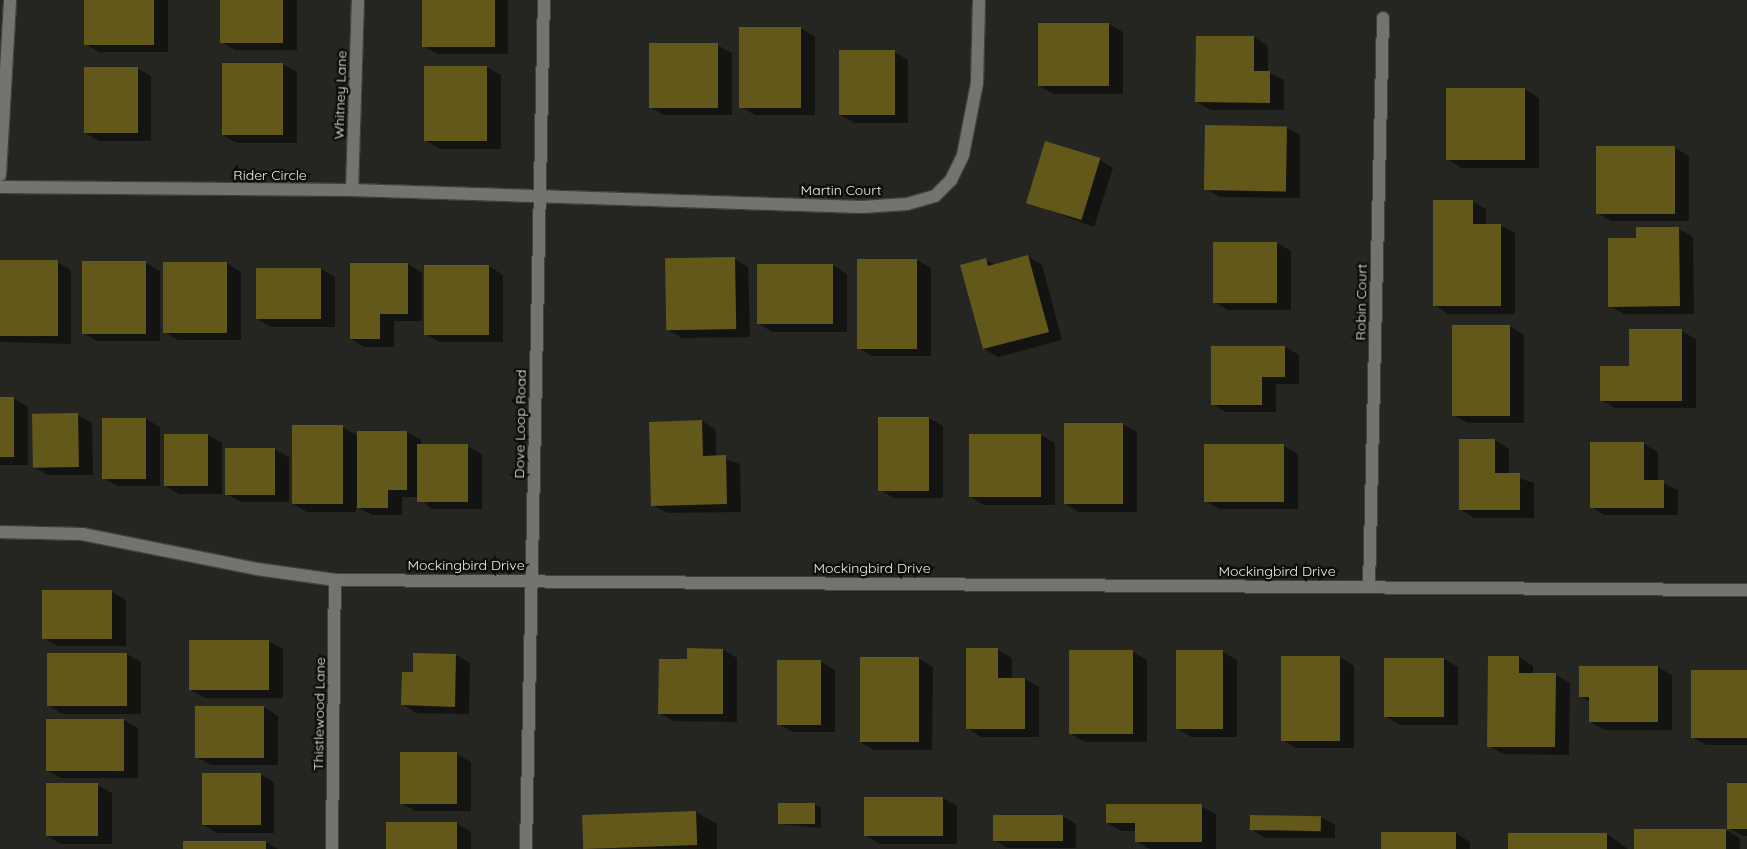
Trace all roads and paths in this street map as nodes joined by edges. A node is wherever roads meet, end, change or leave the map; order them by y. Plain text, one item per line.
1 (10, 0) edge
2 (358, 0) edge
3 (544, 0) edge
4 (979, 0) edge
5 (1383, 18) dead end
6 (0, 175) edge
7 (0, 187) edge
8 (352, 190) junction
9 (540, 199) junction
10 (0, 532) edge
11 (335, 580) junction
12 (532, 580) junction
13 (1368, 587) junction
14 (1747, 590) edge
15 (332, 849) edge
16 (526, 849) edge

1 - 6 street
2 - 8 street, Whitney Lane
3 - 9 street, Dove Loop Road
4 - 9 street, Martin Court
5 - 13 street, Robin Court
7 - 8 street, Rider Circle
8 - 9 street, Rider Circle
9 - 12 street, Dove Loop Road
10 - 11 street, Mockingbird Drive
11 - 12 street, Mockingbird Drive
11 - 15 street, Thistlewood Lane
12 - 13 street, Mockingbird Drive
12 - 16 street, Dove Loop Road
13 - 14 street, Mockingbird Drive

